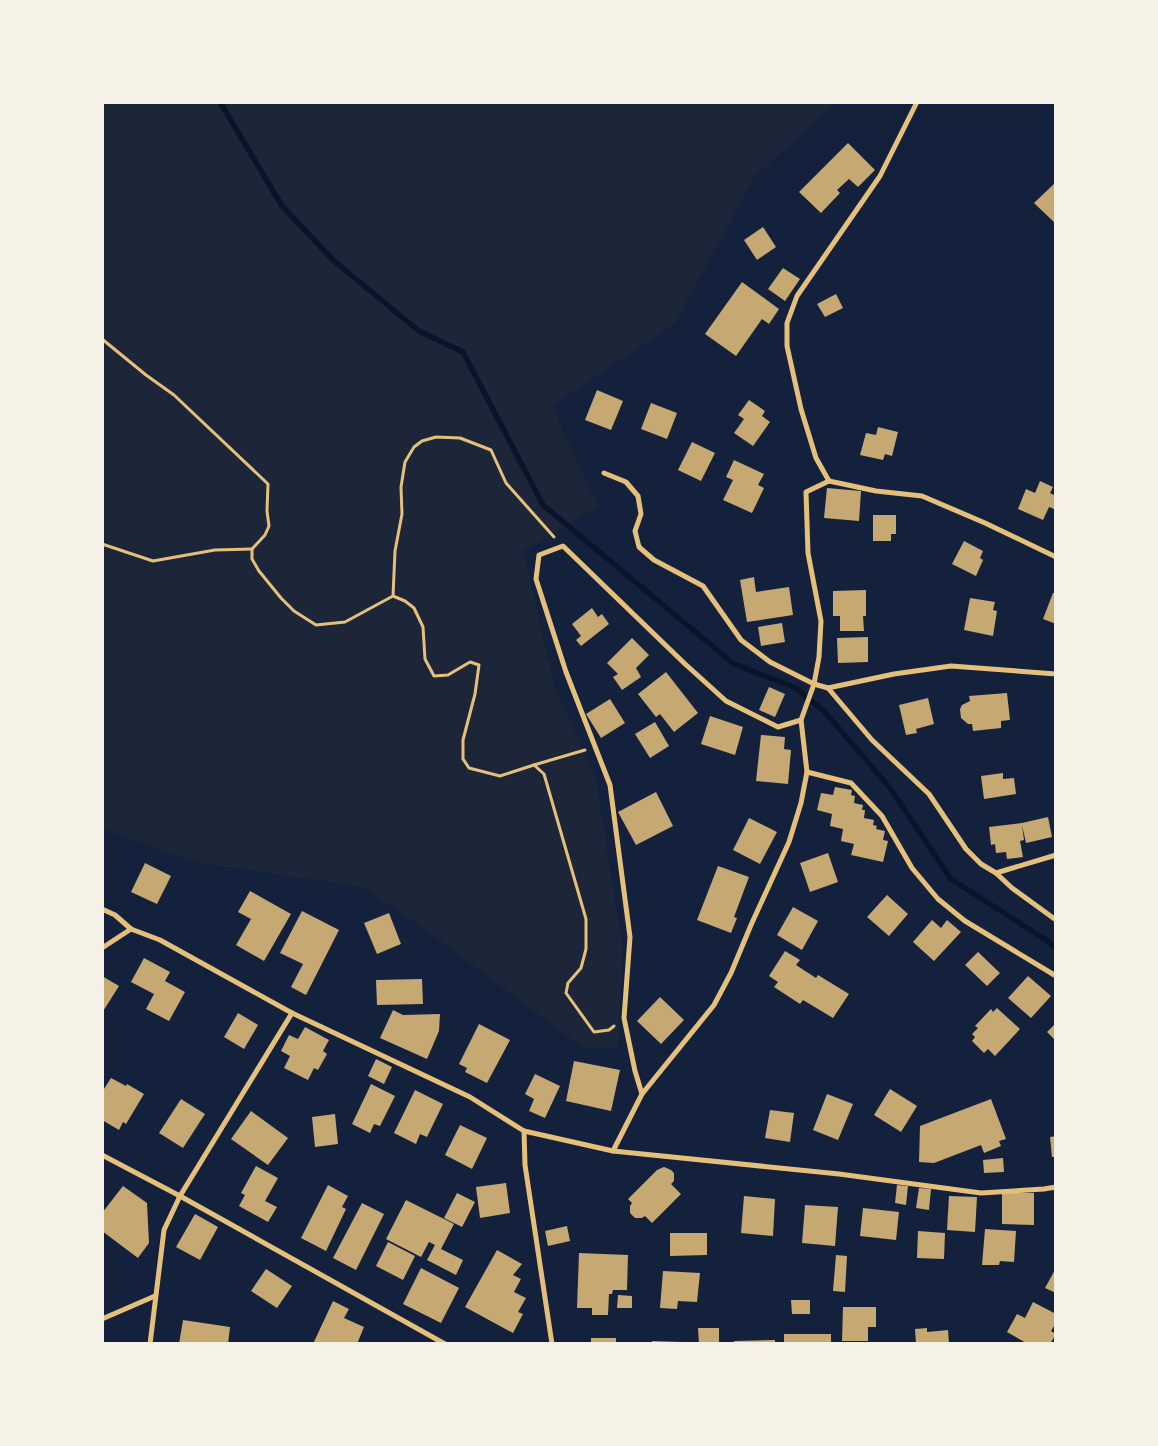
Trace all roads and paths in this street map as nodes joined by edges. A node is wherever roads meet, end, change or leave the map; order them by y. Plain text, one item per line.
1 (917, 102) edge
2 (102, 339) edge
3 (604, 473) dead end
4 (829, 482) junction
5 (102, 544) edge
6 (563, 546) junction
7 (252, 549) junction
8 (1056, 557) edge
9 (393, 596) junction
10 (1056, 674) edge
11 (814, 684) junction
12 (828, 688) junction
13 (801, 720) junction
14 (595, 747) junction
15 (534, 765) junction
16 (807, 772) junction
17 (1056, 855) edge
18 (996, 873) junction
19 (102, 909) edge
20 (1056, 920) edge
21 (131, 929) junction
22 (102, 948) edge
23 (1056, 976) edge
24 (292, 1013) junction
25 (624, 1018) junction
26 (642, 1094) junction
27 (524, 1131) junction
28 (613, 1152) junction
29 (102, 1155) edge
30 (1056, 1187) edge
31 (180, 1196) junction
32 (155, 1296) junction
33 (102, 1319) edge
34 (150, 1344) edge
35 (445, 1344) edge
36 (552, 1344) edge

1 - 4 street
2 - 7 path
3 - 11 street
4 - 8 street
4 - 11 street
5 - 7 path
6 - 9 path
6 - 13 street
6 - 14 street
7 - 9 path
9 - 15 path
10 - 12 street
11 - 12 street
11 - 13 street
12 - 18 street
13 - 16 street
14 - 15 path
14 - 25 street
15 - 25 path
16 - 23 street
16 - 26 street
17 - 18 street
18 - 20 street
19 - 21 street
21 - 22 street
21 - 24 street
24 - 27 street
24 - 31 street
25 - 26 street
26 - 28 street
27 - 28 street
27 - 36 street
28 - 30 street
29 - 31 street
31 - 32 street
31 - 35 street
32 - 33 street
32 - 34 street

